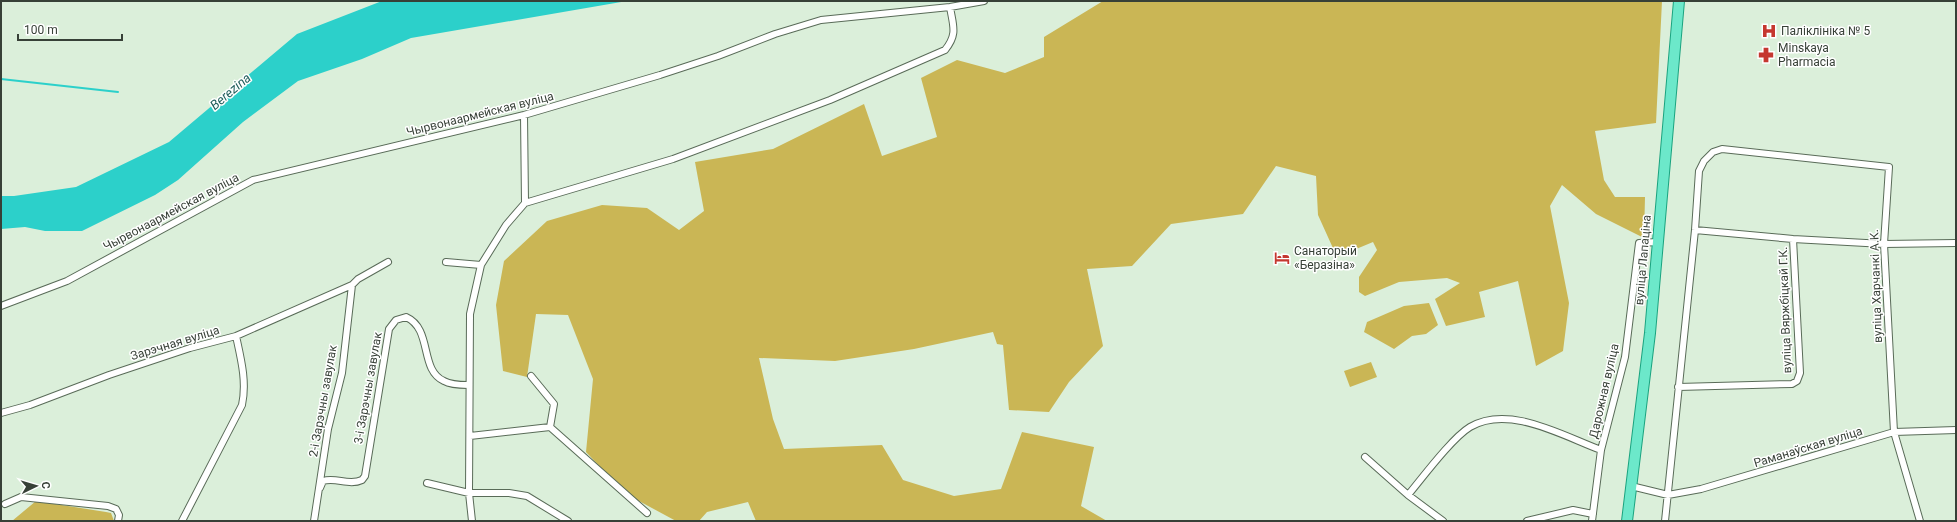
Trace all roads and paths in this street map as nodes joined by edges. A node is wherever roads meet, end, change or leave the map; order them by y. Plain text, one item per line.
1 (984, 1) edge
2 (1679, 1) edge
3 (950, 7) junction
4 (524, 115) junction
5 (525, 203) junction
6 (1695, 230) junction
7 (1793, 240) junction
8 (1658, 242) junction
9 (1956, 243) edge
10 (1884, 244) junction
11 (388, 262) dead end
12 (446, 262) dead end
13 (481, 265) junction
14 (352, 285) junction
15 (1, 306) edge
16 (236, 336) junction
17 (531, 376) dead end
18 (468, 386) junction
19 (1678, 387) junction
20 (1, 413) edge
21 (550, 427) junction
22 (1956, 430) edge
23 (1894, 432) junction
24 (470, 436) junction
25 (1601, 450) junction
26 (1365, 457) dead end
27 (427, 482) dead end
28 (1631, 486) junction
29 (320, 488) junction
30 (469, 492) junction
31 (1408, 495) junction
32 (1668, 495) junction
33 (5, 504) dead end
34 (647, 513) dead end
35 (1592, 518) edge
36 (118, 521) edge
37 (182, 521) edge
38 (314, 521) edge
39 (472, 521) edge
40 (568, 521) edge
41 (1443, 521) edge
42 (1527, 521) edge
43 (1627, 521) edge
44 (1665, 521) edge
45 (1920, 521) edge

1 - 3 street, Чырвонаармейская вуліца
2 - 8 main road, вуліца Лапаціна
3 - 4 street, Чырвонаармейская вуліца
3 - 5 street
4 - 5 street
4 - 15 street, Чырвонаармейская вуліца
5 - 13 street
6 - 7 street, вуліца Вяржбіцкай Г.К.
6 - 10 street, вуліца Харчанкі А.К.
6 - 19 street
7 - 10 street, вуліца Вяржбіцкай Г.К.
7 - 19 street, вуліца Вяржбіцкай Г.К.
8 - 25 street, Дарожная вуліца
8 - 28 main road, вуліца Лапаціна
9 - 10 street, вуліца Вяржбіцкай Г.К.
10 - 23 street, вуліца Харчанкі А.К.
11 - 14 street, Зарэчная вуліца
12 - 13 street
13 - 18 street
14 - 16 street, Зарэчная вуліца
14 - 29 street, 2-і Зарэчны завулак
16 - 20 street, Зарэчная вуліца
16 - 37 street
17 - 21 street
18 - 24 street
18 - 29 street, 3-і Зарэчны завулак
19 - 32 street
21 - 24 street
21 - 34 street
22 - 23 street, Раманаўская вуліца
23 - 32 street, Раманаўская вуліца
23 - 45 street, вуліца Харчанкі А.К.
24 - 30 street
25 - 31 street
25 - 35 street, Дарожная вуліца
26 - 31 street
27 - 30 street
28 - 32 street
28 - 43 main road, вуліца Лапаціна
29 - 38 street, 2-і Зарэчны завулак
30 - 39 street
30 - 40 street
31 - 41 street
32 - 44 street
33 - 36 street
35 - 42 street

